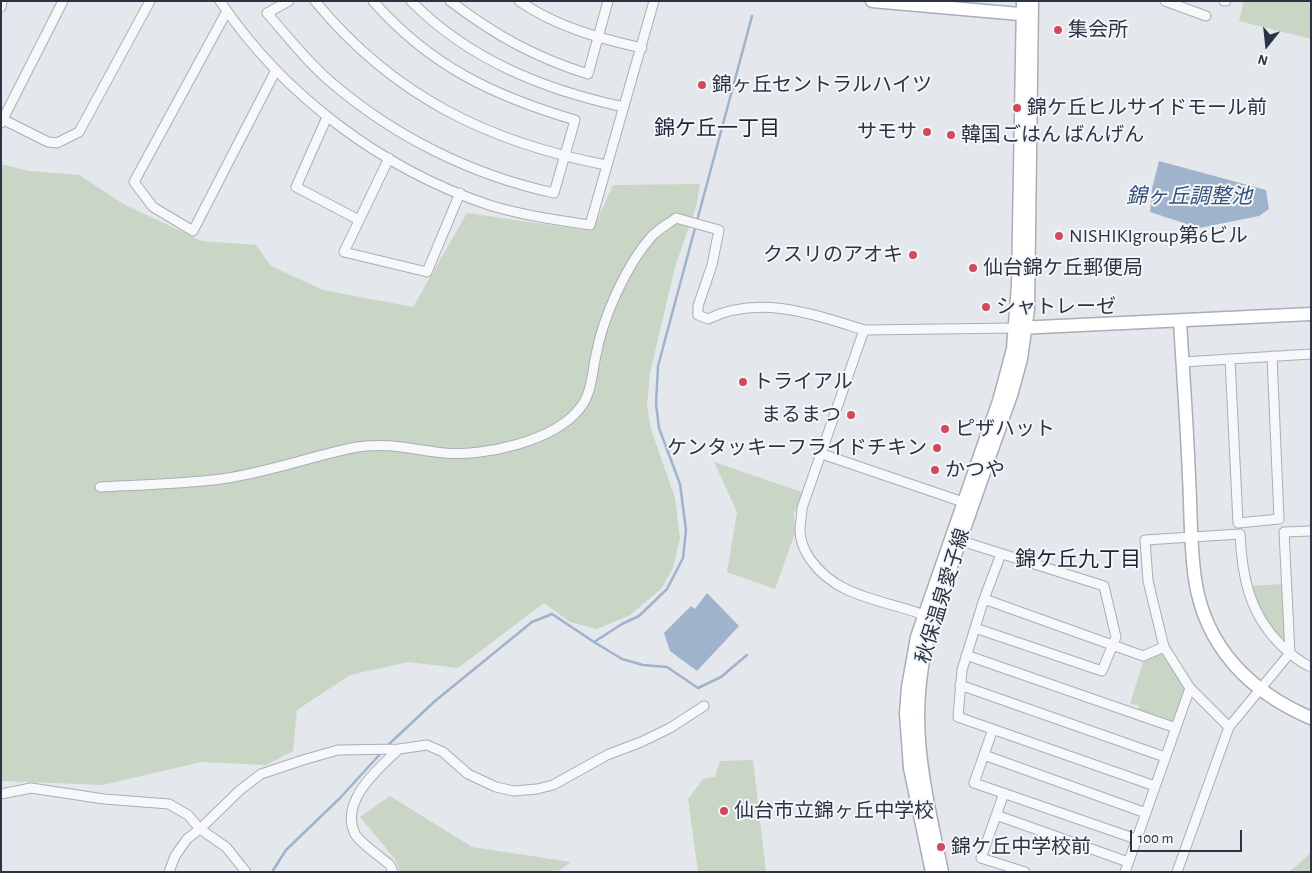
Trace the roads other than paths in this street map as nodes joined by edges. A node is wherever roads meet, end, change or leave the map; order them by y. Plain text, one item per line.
1 (2, 1) edge
2 (63, 1) edge
3 (150, 1) edge
4 (220, 1) edge
5 (289, 1) edge
6 (315, 1) edge
7 (373, 1) edge
8 (411, 1) edge
9 (450, 1) edge
10 (519, 1) edge
11 (608, 1) edge
12 (654, 1) edge
13 (872, 1) edge
14 (1023, 1) edge
15 (1032, 1) edge
16 (1165, 1) edge
17 (1, 7) edge
18 (227, 11) junction
19 (1027, 15) junction
20 (1206, 16) dead end
21 (599, 38) junction
22 (642, 48) junction
23 (276, 70) junction
24 (624, 107) junction
25 (327, 117) junction
26 (3, 121) edge
27 (564, 156) junction
28 (389, 158) junction
29 (606, 165) junction
30 (460, 193) junction
31 (359, 220) junction
32 (1311, 314) edge
33 (1180, 321) junction
34 (1021, 328) junction
35 (864, 330) junction
36 (1311, 354) edge
37 (1272, 356) junction
38 (1230, 359) junction
39 (1183, 362) junction
40 (822, 454) junction
41 (100, 487) dead end
42 (963, 502) junction
43 (1311, 531) edge
44 (1192, 537) junction
45 (955, 539) junction
46 (1001, 554) junction
47 (984, 599) junction
48 (924, 615) junction
49 (974, 628) junction
50 (1115, 644) junction
51 (1164, 647) junction
52 (1290, 653) junction
53 (966, 654) junction
54 (1311, 667) edge
55 (960, 685) junction
56 (1190, 688) junction
57 (1260, 691) junction
58 (704, 706) dead end
59 (1311, 718) edge
60 (1229, 727) junction
61 (1176, 728) junction
62 (993, 730) junction
63 (396, 749) junction
64 (984, 755) junction
65 (1165, 757) junction
66 (1155, 786) junction
67 (1004, 792) junction
68 (1, 794) edge
69 (1146, 813) junction
70 (996, 815) junction
71 (200, 829) junction
72 (1136, 839) junction
73 (1128, 862) junction
74 (169, 872) edge
75 (246, 872) edge
76 (392, 872) edge
77 (932, 872) edge
78 (942, 872) edge
79 (1026, 872) edge
80 (1125, 872) edge
81 (1177, 872) edge

1 - 17 street
2 - 26 street
3 - 26 street
4 - 18 street
5 - 27 street
6 - 27 street
7 - 27 street
8 - 24 street
9 - 21 street
10 - 21 street
11 - 21 street
12 - 22 street
13 - 19 main road
14 - 19 main road
15 - 19 main road
16 - 20 street
18 - 23 street
18 - 23 street
19 - 34 main road
21 - 22 street
22 - 24 street
23 - 25 street
24 - 29 street
25 - 28 street
25 - 31 street
27 - 29 street
28 - 30 street
28 - 31 street
29 - 30 street
30 - 31 street
32 - 33 main road
33 - 34 main road
33 - 39 main road
34 - 35 street
34 - 42 main road, 秋保温泉愛子線
34 - 45 main road, 秋保温泉愛子線
35 - 40 street
35 - 41 street
36 - 37 street
37 - 38 street
37 - 38 street
38 - 39 street
39 - 44 main road
40 - 42 street
40 - 48 street
42 - 45 main road, 秋保温泉愛子線
43 - 52 street
44 - 51 street
44 - 52 street
44 - 57 main road
45 - 46 street
45 - 48 main road, 秋保温泉愛子線
45 - 78 main road, 秋保温泉愛子線
46 - 47 street
46 - 50 street
47 - 49 street
47 - 50 street
48 - 77 main road, 秋保温泉愛子線
49 - 50 street
49 - 53 street
50 - 51 street
51 - 56 street
52 - 54 street
52 - 57 street
53 - 55 street
53 - 61 street
55 - 62 street
55 - 65 street
56 - 60 street
56 - 61 street
57 - 59 main road
57 - 60 street
58 - 63 street
60 - 81 street
61 - 65 street
62 - 64 street
62 - 66 street
63 - 71 street
63 - 76 street
64 - 67 street
64 - 69 street
65 - 66 street
66 - 69 street
67 - 70 street
67 - 72 street
68 - 71 street
69 - 72 street
70 - 73 street
70 - 79 street
71 - 74 street
71 - 75 street
72 - 73 street
73 - 80 street

